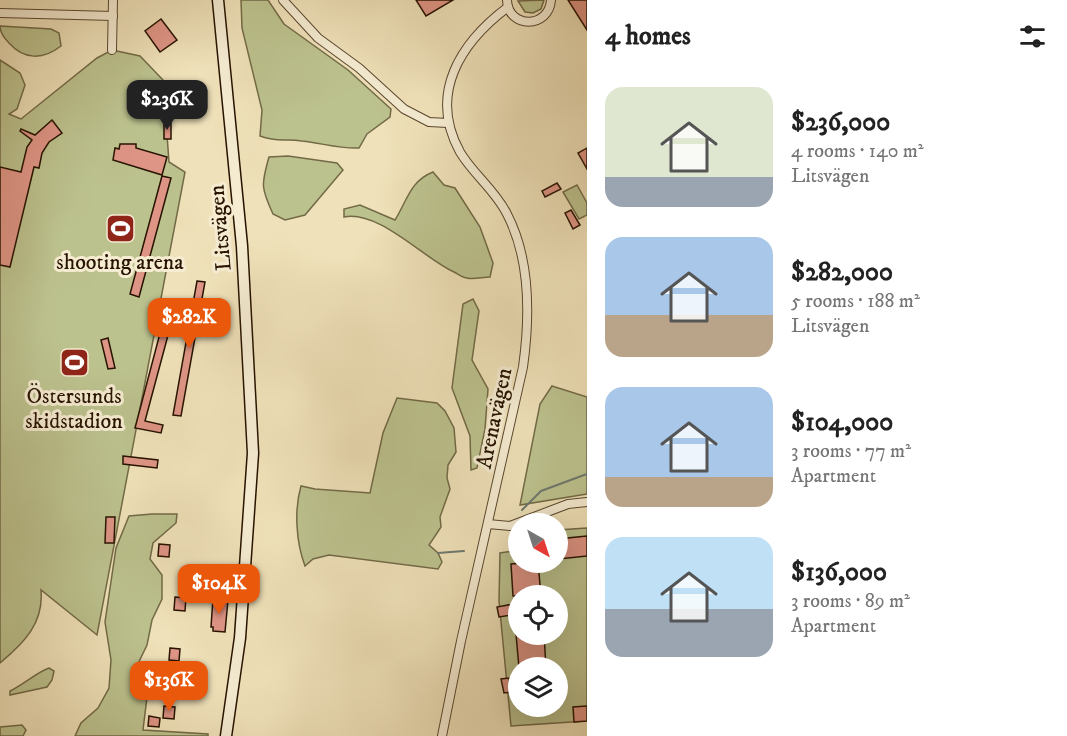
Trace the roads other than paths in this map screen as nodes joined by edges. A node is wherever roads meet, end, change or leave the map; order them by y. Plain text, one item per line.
1 (113, 0) edge
2 (218, 0) edge
3 (283, 0) edge
4 (551, 0) edge
5 (508, 4) edge
6 (0, 13) edge
7 (113, 16) junction
8 (112, 50) dead end
9 (448, 123) junction
10 (587, 502) edge
11 (488, 524) junction
12 (226, 736) edge
13 (442, 736) edge

1 - 7 street
2 - 12 main road, Litsvägen
3 - 9 street
4 - 5 street, Arenavägen
5 - 9 street, Arenavägen
6 - 7 street
7 - 8 street
9 - 11 street, Arenavägen
10 - 11 street
11 - 13 street, Arenavägen

